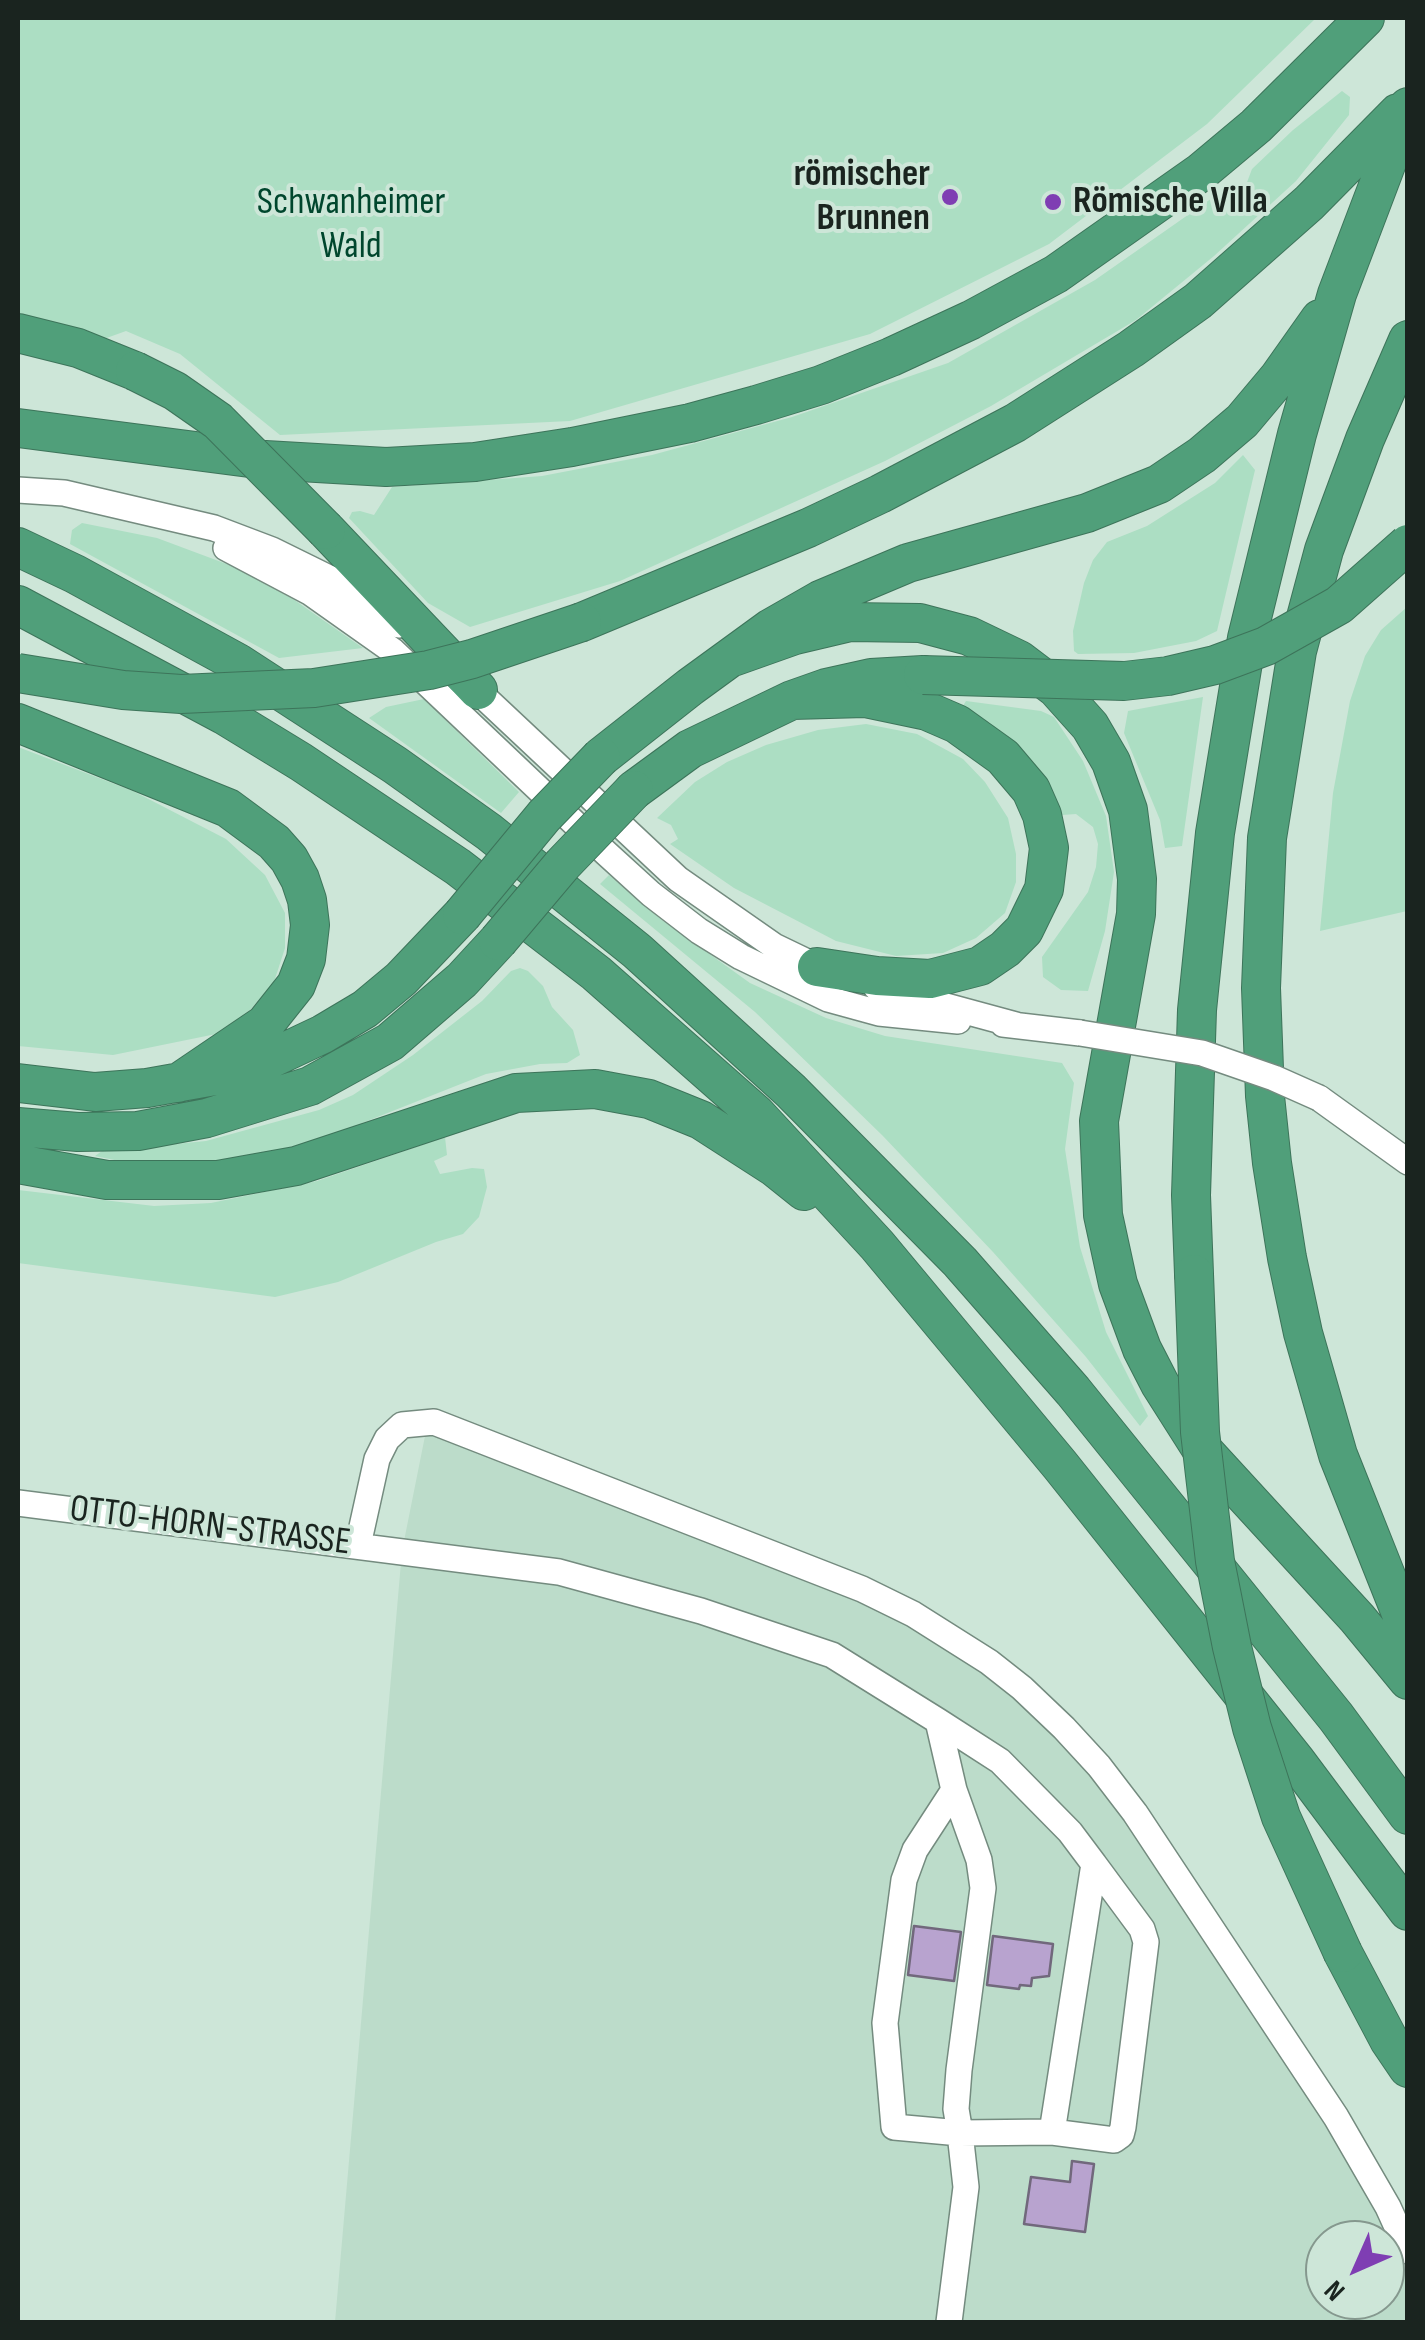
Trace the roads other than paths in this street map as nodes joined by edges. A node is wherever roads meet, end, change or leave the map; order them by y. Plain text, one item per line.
1 (1365, 18) edge
2 (1408, 105) edge
3 (1337, 294) junction
4 (18, 333) edge
5 (1408, 340) edge
6 (18, 428) edge
7 (18, 490) edge
8 (110, 502) junction
9 (1408, 544) edge
10 (18, 547) edge
11 (18, 605) edge
12 (733, 658) junction
13 (18, 673) edge
14 (478, 690) junction
15 (792, 700) junction
16 (18, 723) edge
17 (817, 967) junction
18 (1016, 1025) junction
19 (178, 1082) junction
20 (18, 1083) edge
21 (18, 1127) edge
22 (1408, 1162) edge
23 (18, 1164) edge
24 (928, 1304) junction
25 (18, 1503) edge
26 (358, 1545) junction
27 (1408, 1631) edge
28 (1408, 1680) edge
29 (938, 1721) junction
30 (954, 1790) junction
31 (1408, 1815) edge
32 (1094, 1864) junction
33 (1408, 1911) edge
34 (1408, 2068) edge
35 (1052, 2132) junction
36 (960, 2133) junction
37 (1408, 2251) edge
38 (949, 2322) edge

1 - 6 highway
2 - 3 highway
2 - 13 highway, bridge
3 - 12 highway
3 - 34 highway, bridge
4 - 14 highway, bridge
5 - 27 highway
7 - 8 street
8 - 14 street
8 - 18 street
9 - 15 highway, bridge
10 - 31 highway
11 - 24 highway
12 - 19 highway, bridge
12 - 28 highway
14 - 17 street
15 - 17 highway
15 - 21 highway, bridge
16 - 19 highway
17 - 18 street
18 - 22 street, bridge
19 - 20 highway
23 - 24 highway
24 - 33 highway
25 - 26 street, OTTO-HORN-STRASSE
26 - 29 street, OTTO-HORN-STRASSE
26 - 37 street
29 - 30 street
29 - 32 street, OTTO-HORN-STRASSE
30 - 36 street
30 - 36 street
32 - 35 street
32 - 35 street, OTTO-HORN-STRASSE
35 - 36 street
36 - 38 street

